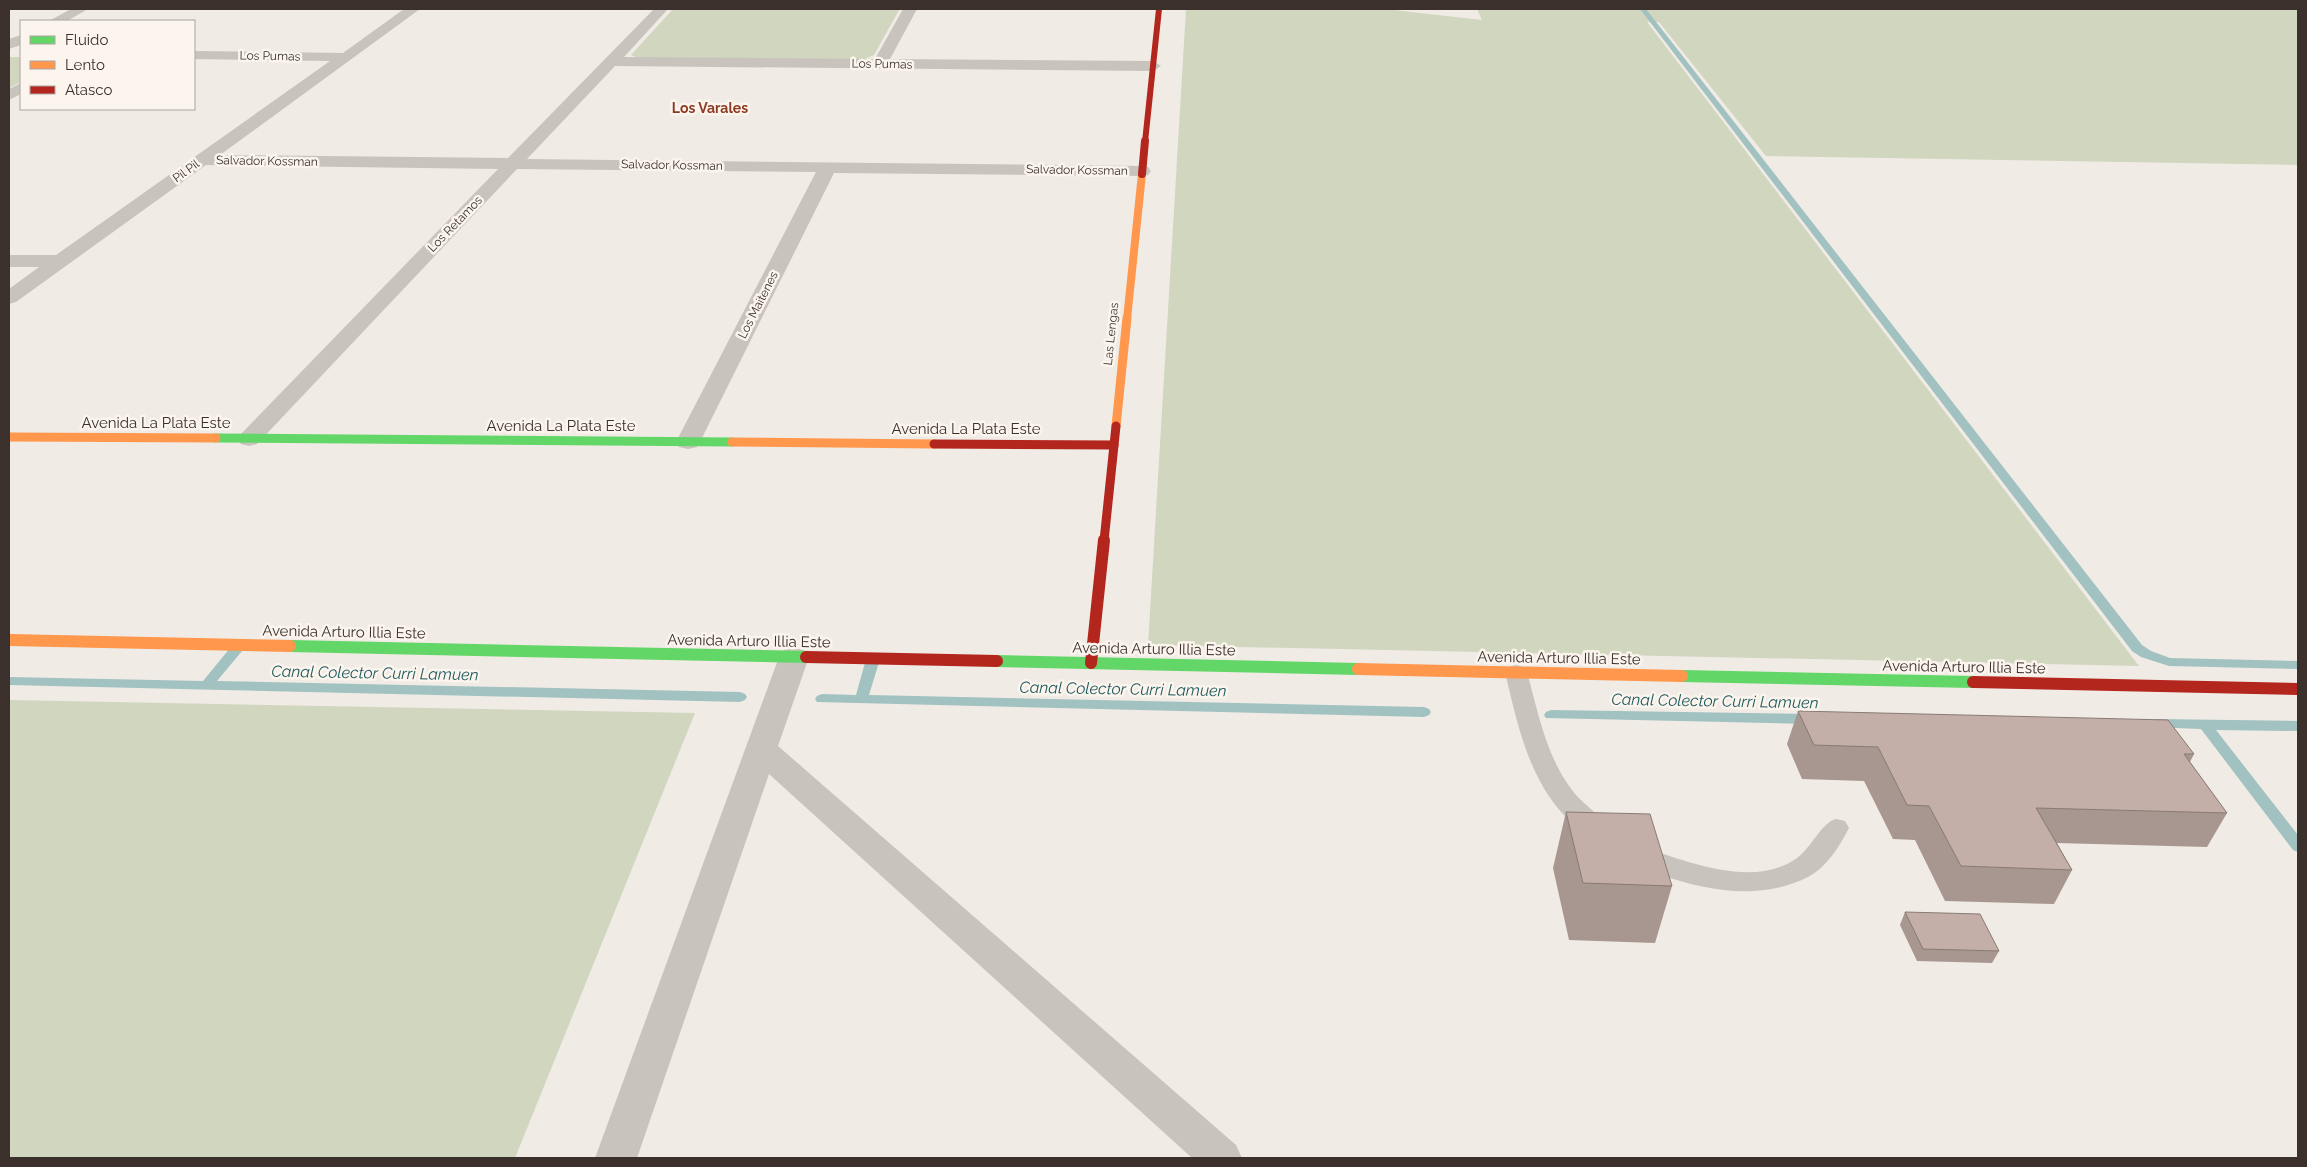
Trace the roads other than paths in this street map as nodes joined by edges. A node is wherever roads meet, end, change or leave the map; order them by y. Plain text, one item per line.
1 (81, 9) edge
2 (413, 9) edge
3 (661, 9) edge
4 (910, 9) edge
5 (1159, 9) edge
6 (58, 20) edge
7 (195, 55) edge
8 (346, 57) junction
9 (611, 61) junction
10 (880, 64) junction
11 (1153, 66) junction
12 (20, 89) edge
13 (9, 95) edge
14 (202, 160) junction
15 (513, 164) junction
16 (828, 167) junction
17 (1142, 171) junction
18 (9, 261) edge
19 (60, 261) junction
20 (9, 298) edge
21 (9, 437) edge
22 (249, 439) junction
23 (688, 442) junction
24 (1114, 445) junction
25 (9, 640) edge
26 (794, 657) junction
27 (1091, 663) junction
28 (1516, 672) junction
29 (2298, 689) edge
30 (761, 749) junction
31 (1836, 828) dead end
32 (616, 1158) edge
33 (1220, 1158) edge

1 - 6 street
2 - 8 street, Pil Pil
3 - 9 street, Los Retamos
4 - 10 street
5 - 11 street, Las Lengas
7 - 8 street, Los Pumas
8 - 14 street, Pil Pil
9 - 10 street, Los Pumas
9 - 15 street, Los Retamos
10 - 11 street, Los Pumas
11 - 17 street, Las Lengas
12 - 13 street
14 - 15 street, Salvador Kossman
14 - 19 street, Pil Pil
15 - 16 street, Salvador Kossman
15 - 22 street, Los Retamos
16 - 17 street, Salvador Kossman
16 - 23 street, Los Maitenes
17 - 24 street, Las Lengas
18 - 19 street
19 - 20 street, Pil Pil
21 - 22 street, Avenida La Plata Este
22 - 23 street, Avenida La Plata Este
23 - 24 street, Avenida La Plata Este
24 - 27 street, Las Lengas
25 - 26 street, Avenida Arturo Illia Este
26 - 27 street, Avenida Arturo Illia Este
26 - 30 street
27 - 28 street, Avenida Arturo Illia Este
28 - 29 street, Avenida Arturo Illia Este
28 - 31 lane
30 - 32 street
30 - 33 street

